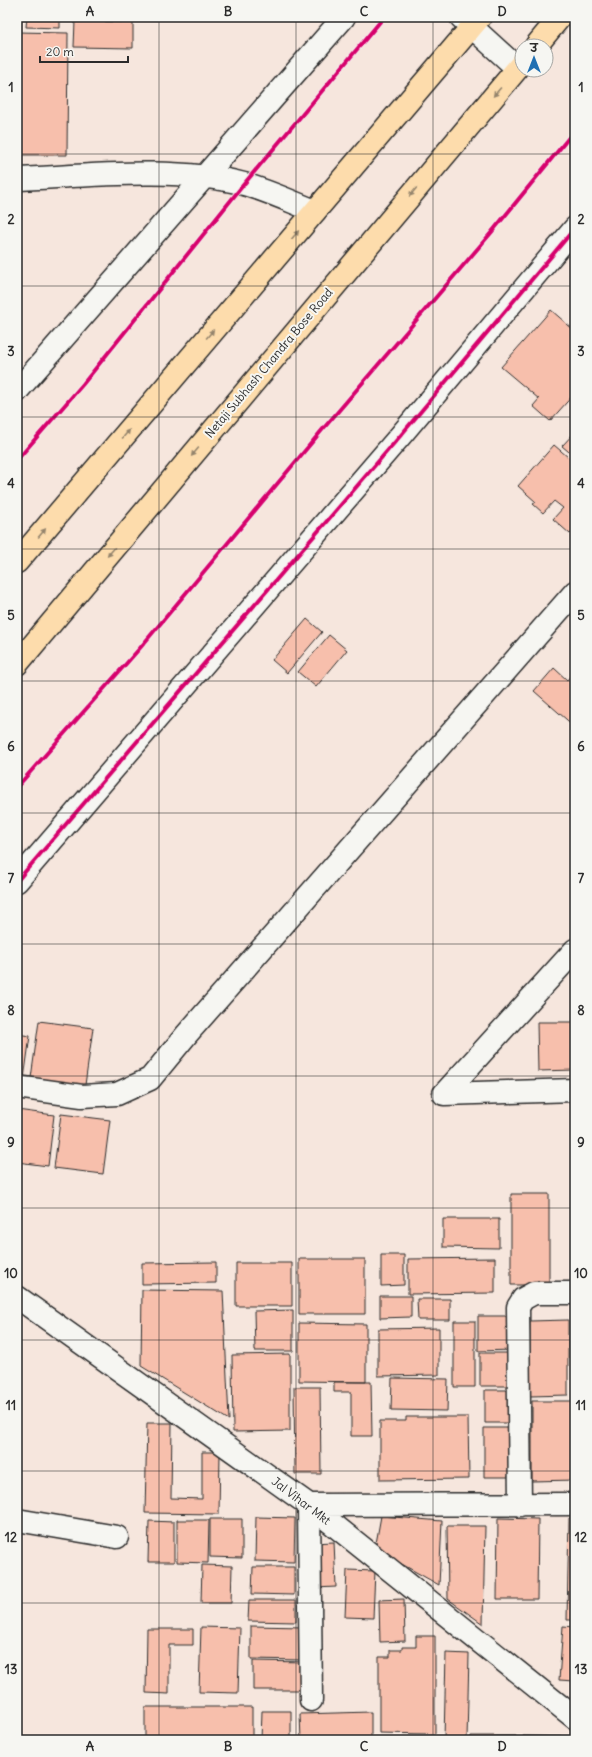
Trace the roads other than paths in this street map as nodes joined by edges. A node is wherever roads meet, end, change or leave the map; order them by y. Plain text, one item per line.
1 (344, 17) edge
2 (560, 17) edge
3 (471, 20) edge
4 (543, 38) edge
5 (514, 59) edge
6 (514, 72) edge
7 (205, 177) junction
8 (17, 179) edge
9 (315, 211) junction
10 (575, 228) edge
11 (17, 391) edge
12 (17, 562) edge
13 (575, 592) edge
14 (17, 664) edge
15 (17, 881) edge
16 (575, 950) edge
17 (17, 1087) edge
18 (575, 1090) edge
19 (575, 1293) edge
20 (17, 1297) edge
21 (520, 1504) junction
22 (575, 1504) edge
23 (309, 1505) junction
24 (17, 1520) edge
25 (117, 1537) dead end
26 (311, 1700) dead end
27 (575, 1718) edge

1 - 7 street
2 - 4 main road
3 - 5 street
3 - 9 main road
6 -> 14 main road, Netaji Subhash Chandra Bose Road
7 - 8 street
7 - 9 street
7 - 11 street
12 -> 9 main road
10 - 15 street
13 - 17 street
16 - 18 street
19 - 21 street
20 - 23 street, Jal Vihar Mkt
21 - 22 street
21 - 23 street
23 - 26 street
23 - 27 street, Jal Vihar Mkt
24 - 25 street

